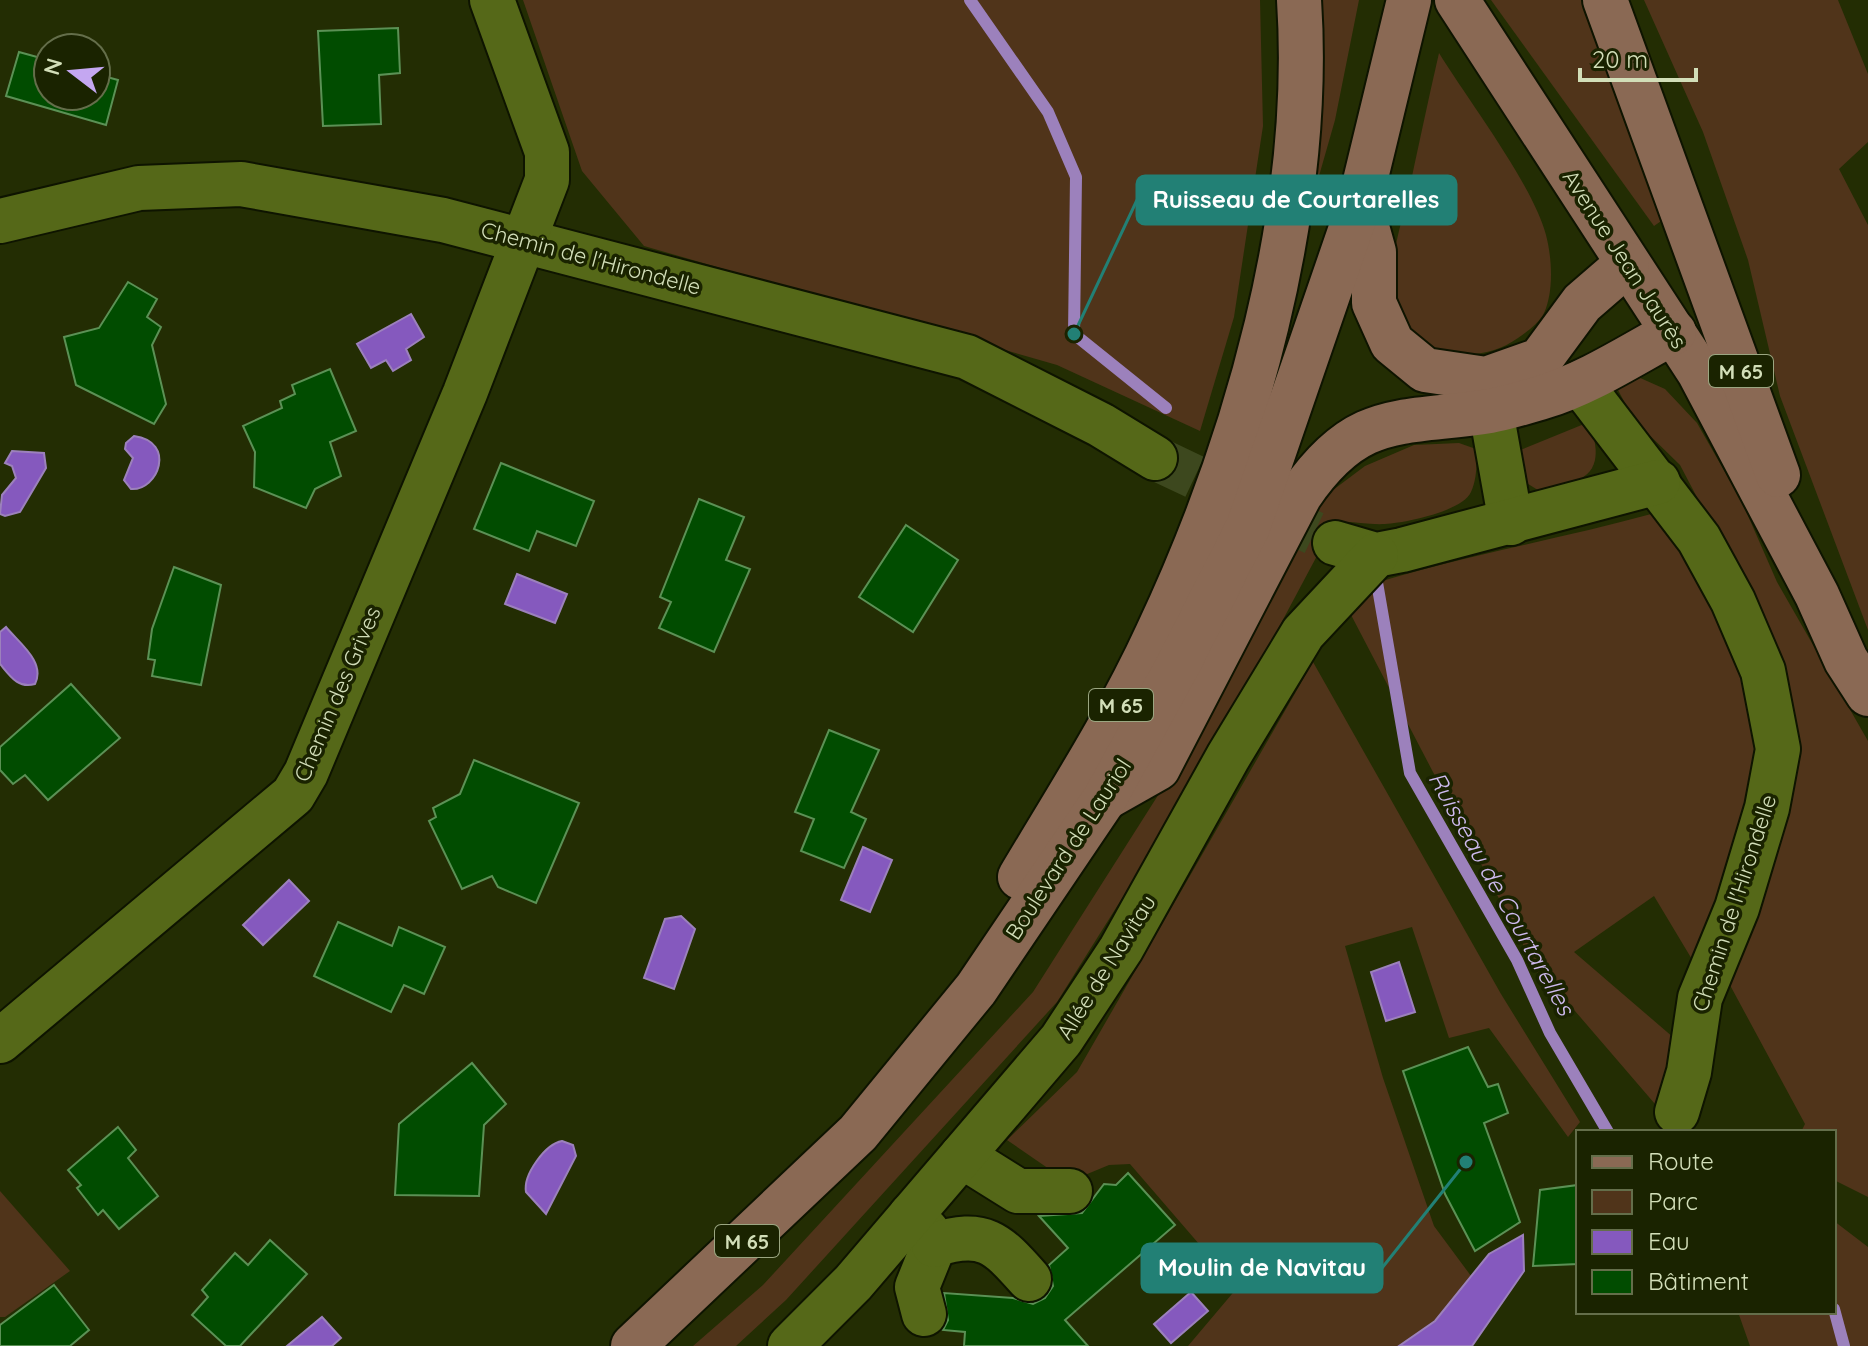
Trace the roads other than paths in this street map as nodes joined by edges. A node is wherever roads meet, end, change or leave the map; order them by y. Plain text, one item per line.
1 (492, 0) edge
2 (1299, 0) edge
3 (1457, 0) edge
4 (1605, 0) edge
5 (1405, 20) edge
6 (1360, 202) junction
7 (0, 221) edge
8 (524, 239) junction
9 (1627, 264) junction
10 (1674, 332) junction
11 (1540, 360) junction
12 (1580, 383) junction
13 (1489, 395) junction
14 (1155, 458) tunnel mouth
15 (1658, 482) junction
16 (1511, 523) junction
17 (1335, 543) tunnel mouth
18 (1376, 555) junction
19 (1817, 595) junction
20 (1868, 694) edge
21 (1105, 798) junction
22 (0, 1041) edge
23 (1677, 1112) dead end
24 (858, 1133) junction
25 (962, 1156) junction
26 (1070, 1191) dead end
27 (922, 1230) junction
28 (1029, 1279) dead end
29 (924, 1314) dead end
30 (633, 1346) edge
31 (790, 1346) edge

1 - 8 street, Chemin des Grives
2 - 24 main road, M 65
3 - 9 main road, Avenue Jean Jaurès
4 - 19 main road, M 65
5 - 6 main road, M 65
6 - 13 main road, M 65
6 - 21 main road, Boulevard de Lauriol / M 65
7 - 8 street, Chemin de l'Hirondelle
8 - 14 street, Chemin de l'Hirondelle
8 - 22 street, Chemin des Grives
9 - 10 main road, Avenue Jean Jaurès
9 - 11 main road
10 - 12 main road, M 65
10 - 19 main road, Avenue Jean Jaurès
11 - 12 main road
11 - 13 main road, M 65
12 - 13 main road, M 65
12 - 15 street, Chemin de l'Hirondelle
13 - 16 street
13 - 21 main road, M 65
15 - 16 street
15 - 23 street, Chemin de l'Hirondelle
16 - 18 street
17 - 18 street
18 - 25 street, Allée de Navitau
19 - 20 main road, Avenue Jean Jaurès
21 - 24 main road, Boulevard de Lauriol / M 65
24 - 30 main road, Boulevard de Lauriol / M 65
25 - 26 street
25 - 27 street, Allée de Navitau
27 - 28 street
27 - 29 street
27 - 31 street, Allée de Navitau

